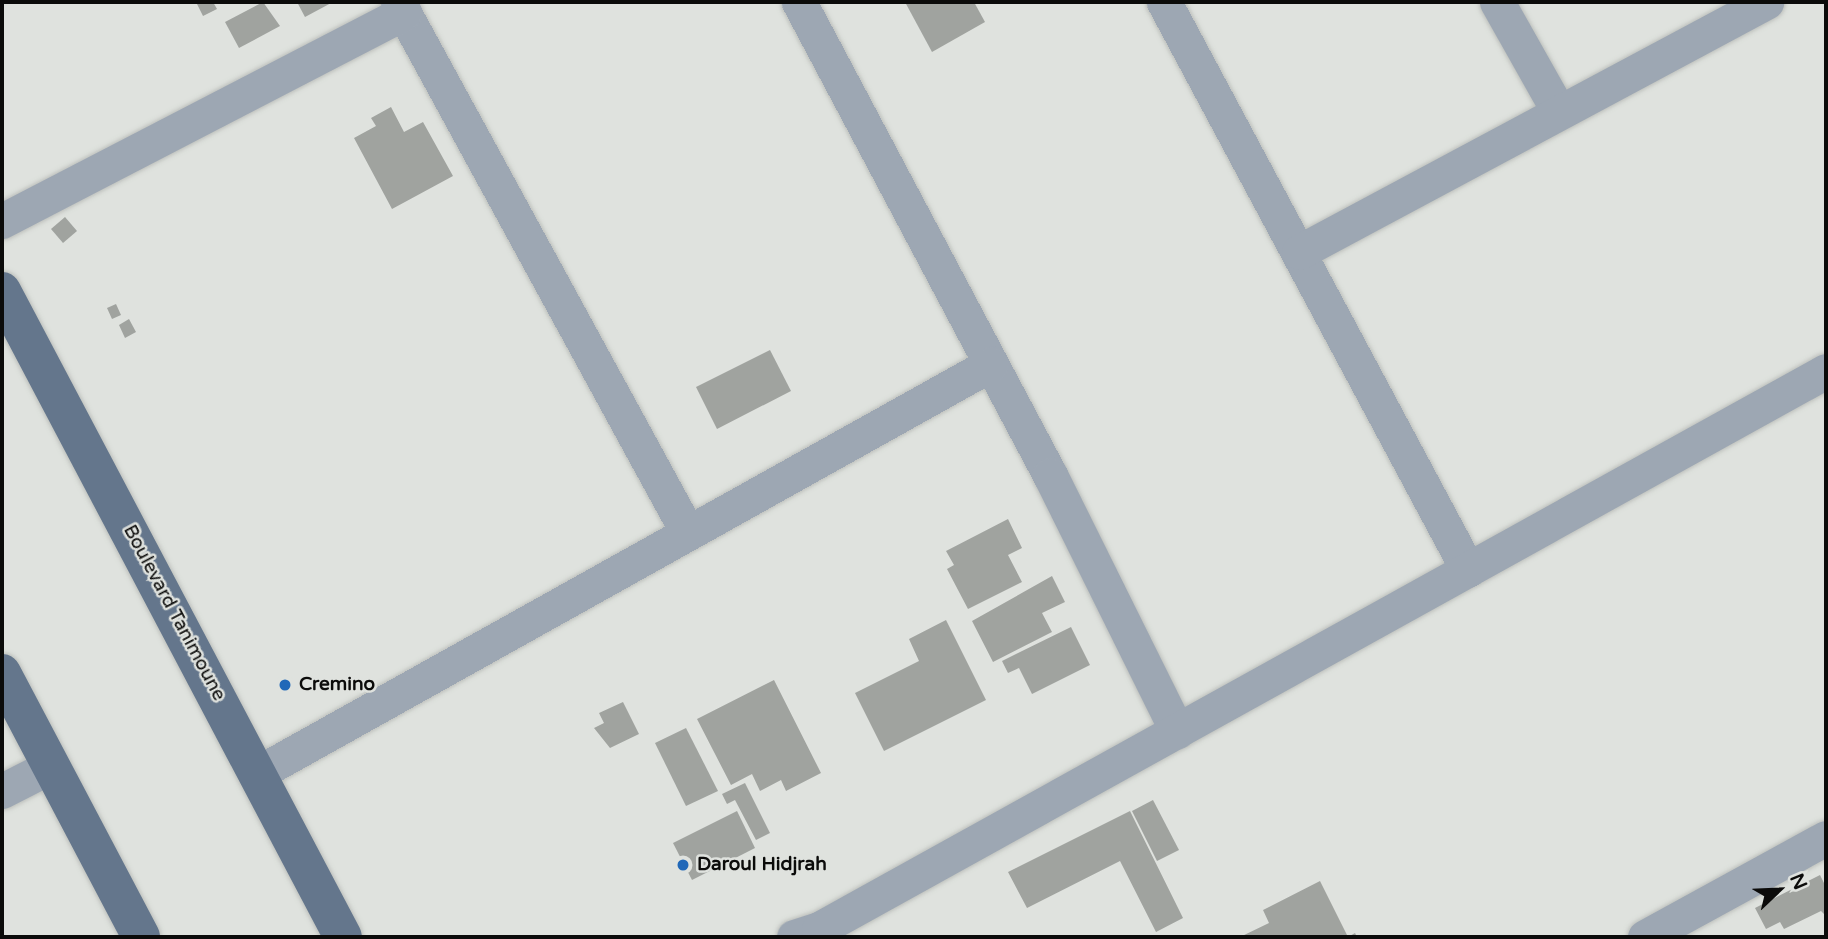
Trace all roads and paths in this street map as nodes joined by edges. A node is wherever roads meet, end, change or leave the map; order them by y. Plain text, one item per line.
1 (799, 2) edge
2 (1164, 2) edge
3 (1497, 2) edge
4 (1766, 2) edge
5 (401, 7) edge
6 (1559, 112) junction
7 (2, 221) edge
8 (1299, 252) junction
9 (2, 291) edge
10 (991, 364) junction
11 (1826, 371) edge
12 (688, 533) junction
13 (1468, 570) junction
14 (2, 673) edge
15 (1177, 731) junction
16 (51, 766) junction
17 (257, 773) junction
18 (2, 791) edge
19 (1826, 838) edge
20 (141, 937) edge
21 (343, 937) edge
22 (793, 937) edge
23 (1645, 937) edge

1 - 10 street
2 - 8 street
3 - 6 street
4 - 6 street
5 - 7 street
5 - 12 street
6 - 8 street
8 - 13 street
9 - 17 main road, Boulevard Tanimoune
10 - 12 street
10 - 15 street
11 - 13 street
12 - 17 street
13 - 15 street
14 - 16 main road
15 - 22 street
16 - 18 street
16 - 20 main road
17 - 21 main road, Boulevard Tanimoune
19 - 23 street

